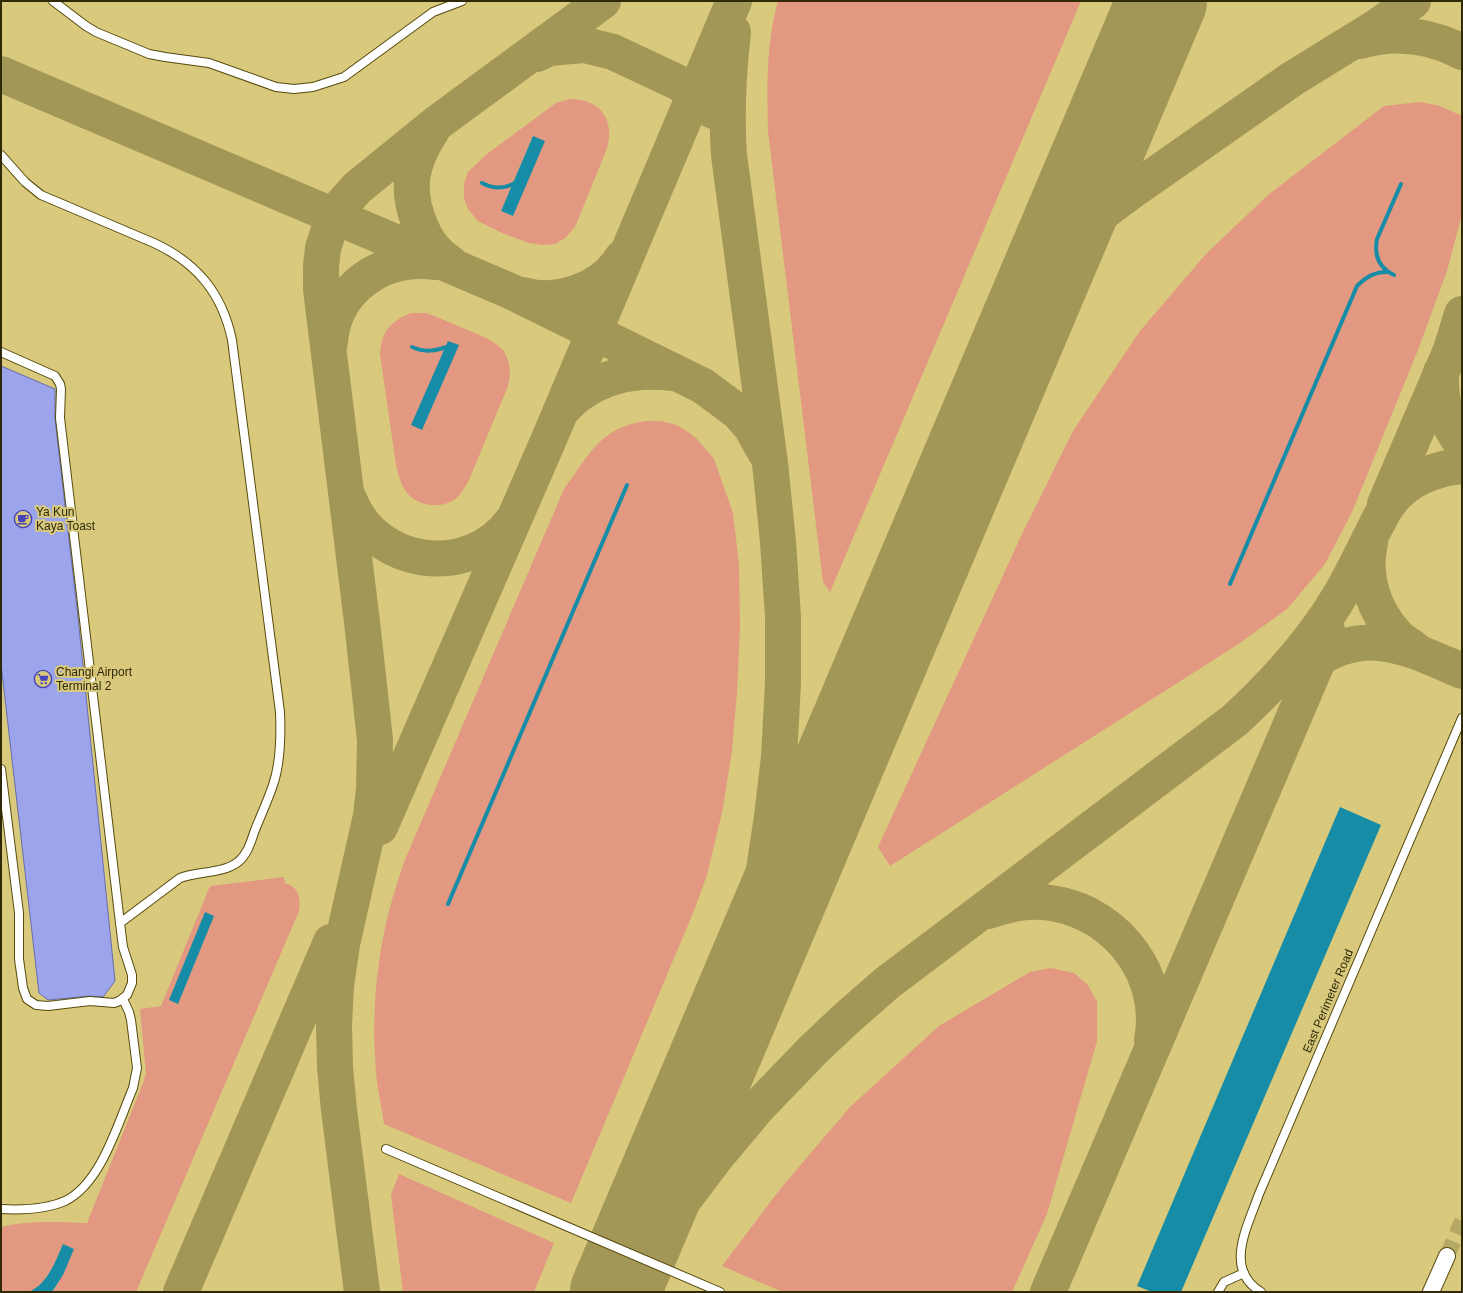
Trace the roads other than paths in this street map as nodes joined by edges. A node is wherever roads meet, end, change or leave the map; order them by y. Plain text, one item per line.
1 (53, 1) edge
2 (462, 1) edge
3 (1, 155) edge
4 (1, 352) edge
5 (1462, 718) edge
6 (1, 769) edge
7 (120, 923) junction
8 (123, 999) junction
9 (386, 1149) dead end
10 (1, 1208) edge
11 (1447, 1256) tunnel mouth
12 (1244, 1273) junction
13 (720, 1292) edge
14 (1218, 1292) edge
15 (1261, 1292) edge
16 (1431, 1292) edge

1 - 2 lane
3 - 7 lane
4 - 7 lane
5 - 12 lane, East Perimeter Road
6 - 8 lane
7 - 8 lane
8 - 10 lane
9 - 13 lane
11 - 16 street
12 - 14 lane
12 - 15 lane, East Perimeter Road

